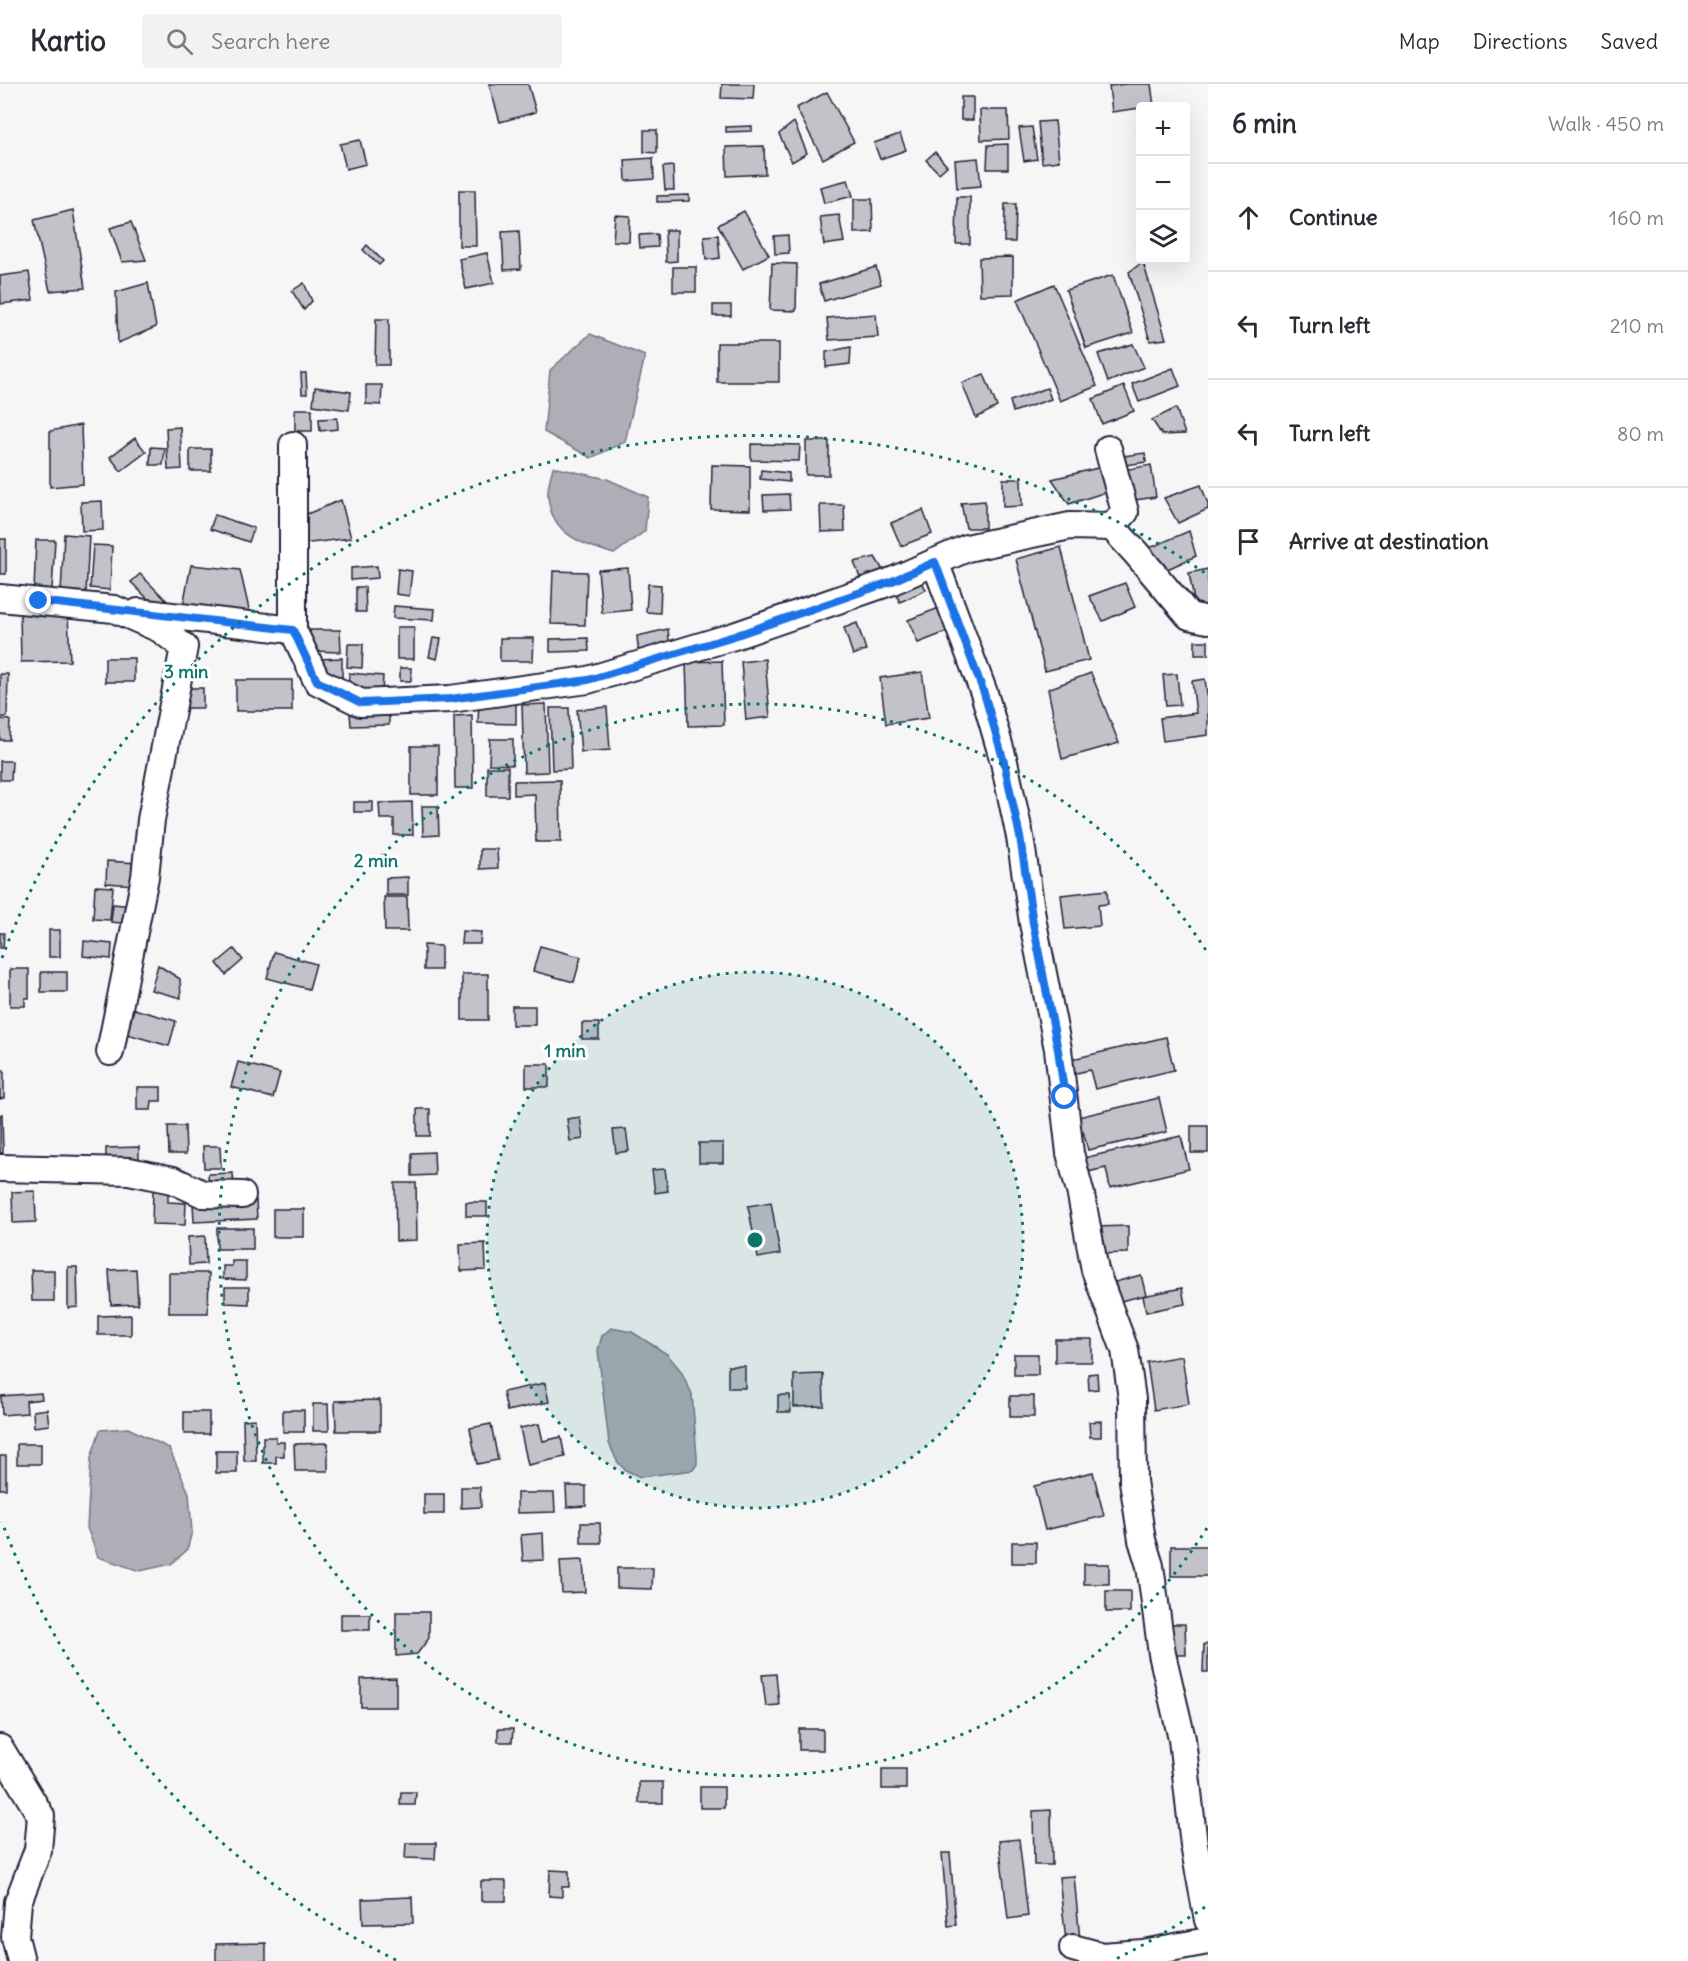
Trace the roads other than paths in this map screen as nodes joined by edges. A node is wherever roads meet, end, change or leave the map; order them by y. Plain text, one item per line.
1 (293, 445) dead end
2 (1108, 449) dead end
3 (1112, 527) junction
4 (935, 562) junction
5 (0, 599) edge
6 (1208, 620) edge
7 (293, 630) junction
8 (110, 1052) dead end
9 (0, 1168) edge
10 (242, 1195) dead end
11 (0, 1748) edge
12 (1208, 1920) edge
13 (1208, 1941) edge
14 (1073, 1948) dead end
15 (21, 1961) edge

1 - 7 street
2 - 3 street
3 - 4 street
3 - 6 street
4 - 7 street
4 - 12 street
5 - 7 street
5 - 8 street
9 - 10 street
11 - 15 street
13 - 14 street

